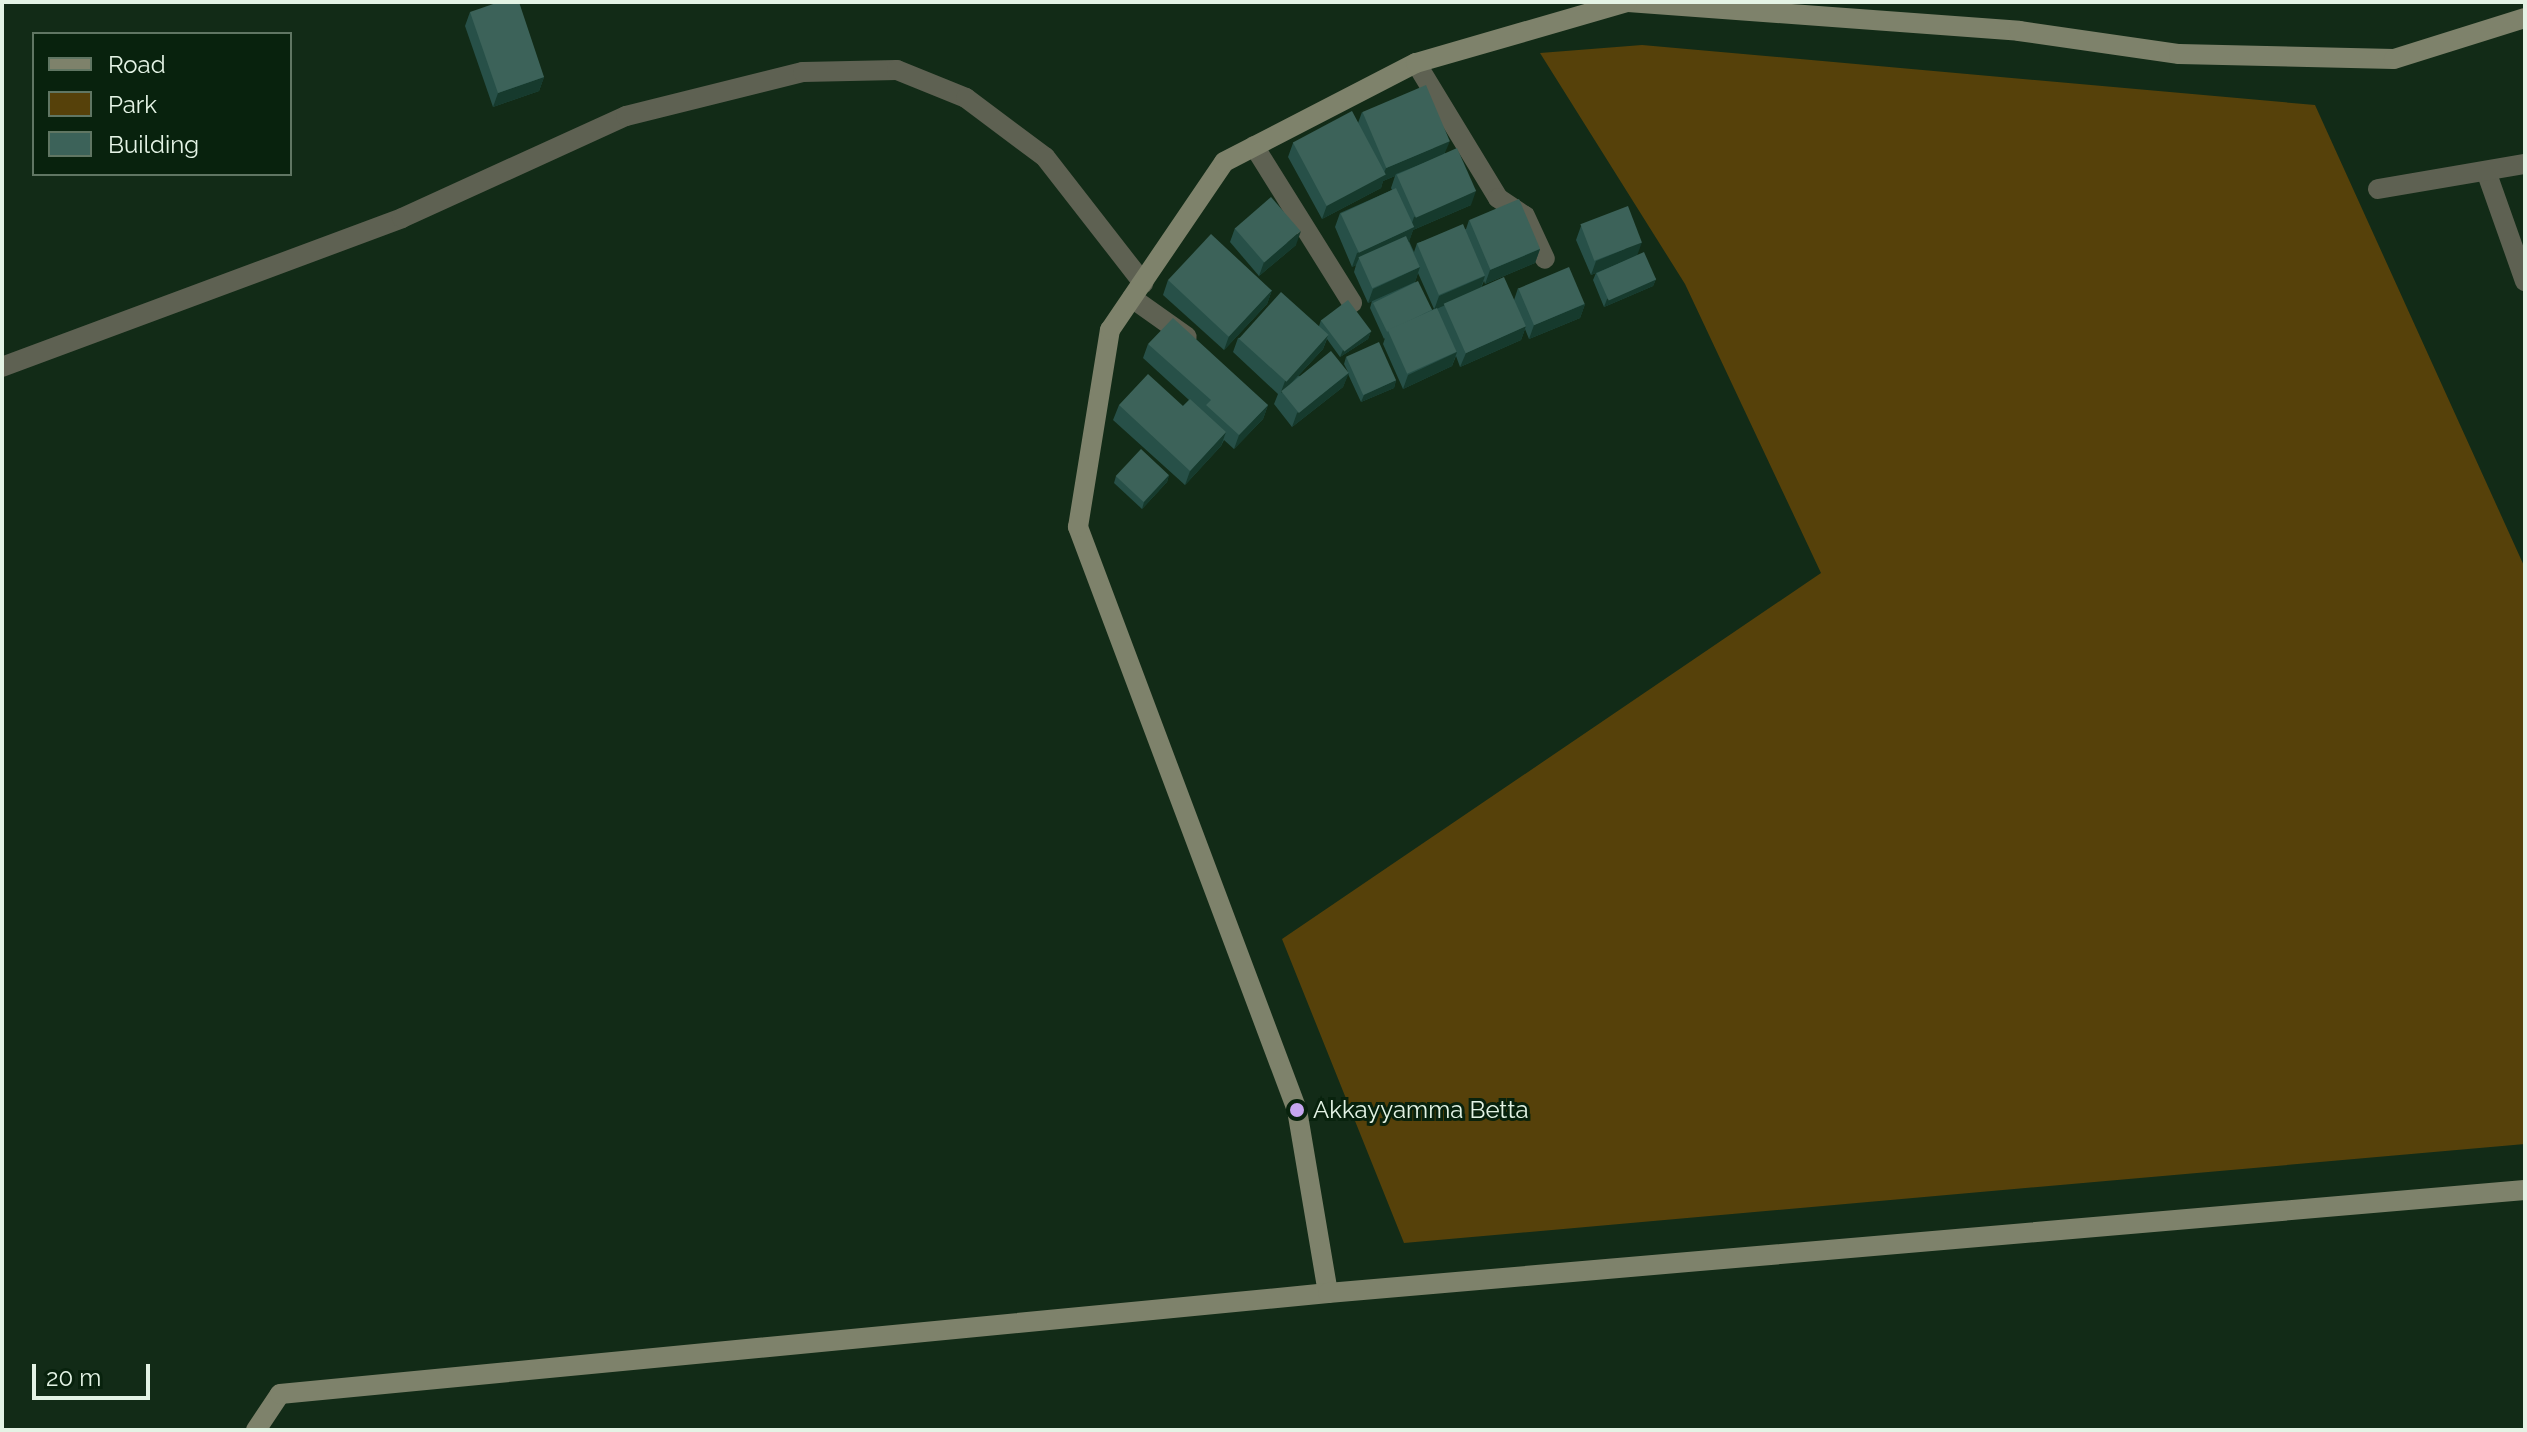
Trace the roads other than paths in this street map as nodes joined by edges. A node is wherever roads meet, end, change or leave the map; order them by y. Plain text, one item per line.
1 (1628, 2) edge
2 (2525, 18) edge
3 (1416, 63) junction
4 (1254, 146) junction
5 (2525, 164) edge
6 (2486, 171) junction
7 (2378, 189) dead end
8 (1545, 259) dead end
9 (2525, 281) edge
10 (1137, 290) junction
11 (1352, 303) edge
12 (1201, 349) edge
13 (2, 367) edge
14 (2525, 1190) edge
15 (1328, 1293) junction
16 (256, 1430) edge

1 - 2 street
1 - 3 street
3 - 4 street
3 - 8 street
4 - 10 street
4 - 11 street
5 - 6 street
6 - 7 street
6 - 9 street
10 - 12 street
10 - 13 street
10 - 15 street
14 - 15 street
15 - 16 street

